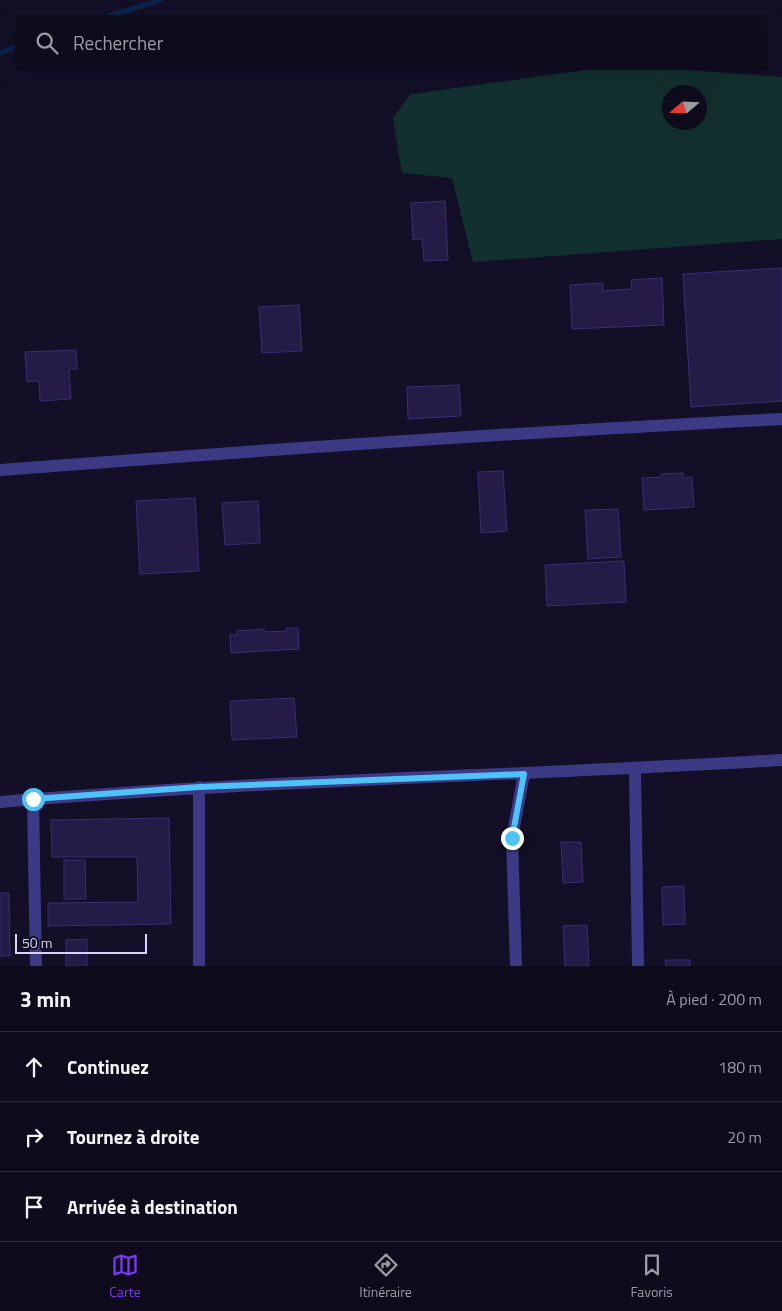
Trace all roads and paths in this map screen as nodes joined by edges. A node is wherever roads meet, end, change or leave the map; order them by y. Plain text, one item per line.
1 (782, 419) edge
2 (0, 470) edge
3 (782, 760) edge
4 (634, 769) junction
5 (524, 774) junction
6 (199, 787) junction
7 (33, 799) junction
8 (0, 802) edge
9 (36, 966) edge
10 (199, 966) edge
11 (516, 966) edge
12 (638, 966) edge

1 - 2 street
3 - 4 street
4 - 5 street
4 - 12 street
5 - 6 street
5 - 11 street
6 - 7 street
6 - 10 street
7 - 8 street
7 - 9 street

